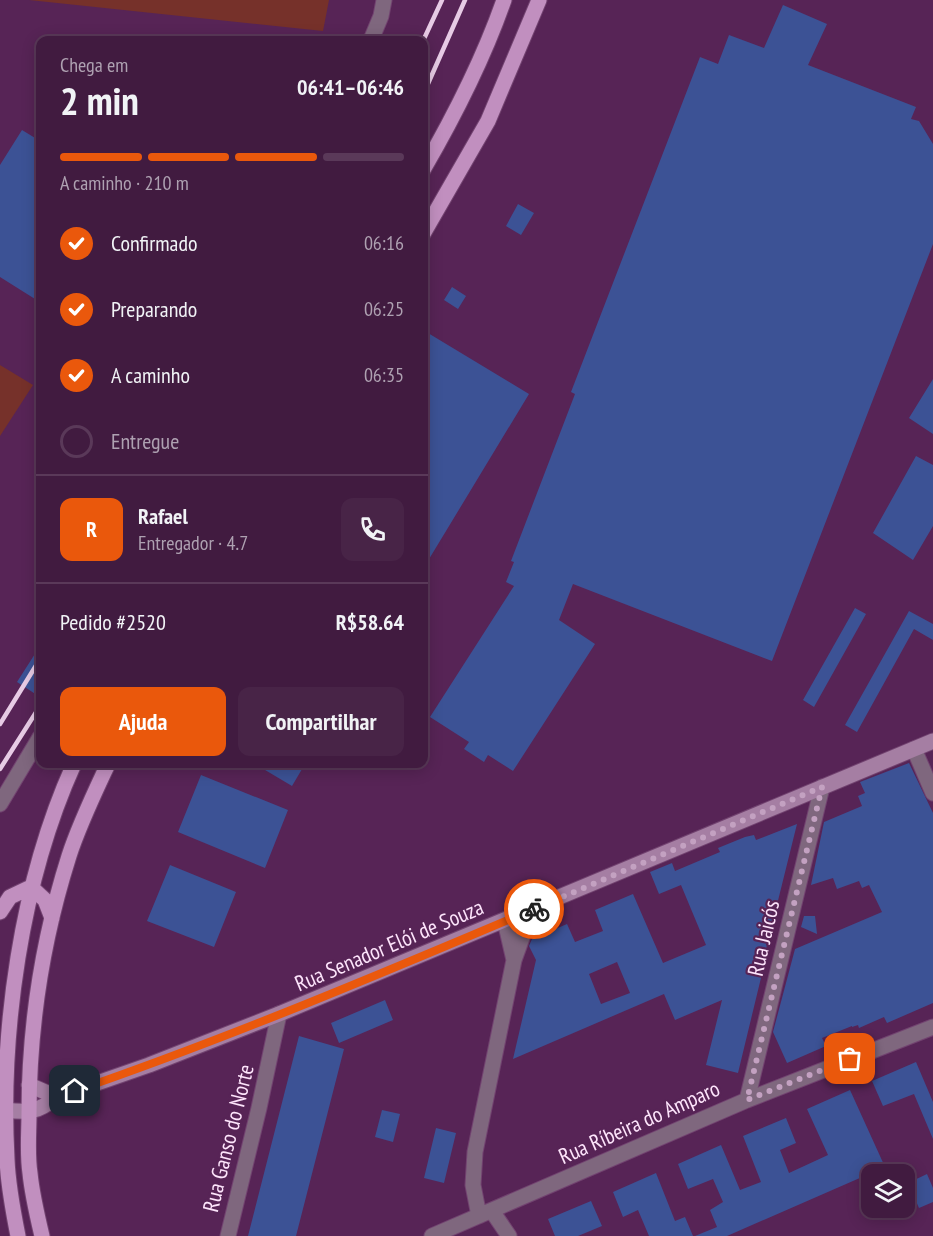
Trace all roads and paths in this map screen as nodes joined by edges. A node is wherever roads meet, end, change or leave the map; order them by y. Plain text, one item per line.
1 (384, 0) edge
2 (504, 0) edge
3 (540, 0) edge
4 (373, 36) edge
5 (428, 161) edge
6 (428, 225) edge
7 (933, 741) edge
8 (36, 744) edge
9 (914, 749) junction
10 (72, 768) edge
11 (106, 768) edge
12 (822, 787) junction
13 (933, 793) edge
14 (0, 804) edge
15 (31, 887) junction
16 (532, 909) junction
17 (0, 912) edge
18 (52, 918) junction
19 (505, 921) junction
20 (514, 960) junction
21 (279, 1014) junction
22 (933, 1026) edge
23 (29, 1085) junction
24 (57, 1097) junction
25 (747, 1100) junction
26 (3, 1108) edge
27 (29, 1113) junction
28 (485, 1214) junction
29 (18, 1236) edge
30 (42, 1236) edge
31 (228, 1236) edge
32 (432, 1236) edge
33 (509, 1236) edge

1 - 4 street
2 - 5 main road
3 - 6 main road
7 - 9 main road, Rua Senador Elói de Souza
8 - 14 street
9 - 12 main road, Rua Senador Elói de Souza
9 - 13 street
10 - 15 main road
11 - 18 main road
12 - 16 main road, Rua Senador Elói de Souza
12 - 25 street, Rua Jaicós
15 - 17 main road
15 - 18 main road
15 - 26 main road
16 - 19 main road, Rua Senador Elói de Souza
16 - 20 street
18 - 23 main road
19 - 20 street
19 - 21 main road, Rua Senador Elói de Souza
20 - 28 street
21 - 24 main road, Rua Senador Elói de Souza
21 - 31 street, Rua Ganso do Norte
22 - 25 street, Rua Ríbeira do Amparo
23 - 24 main road
23 - 27 main road
24 - 27 main road, Rua Senador Elói de Souza
25 - 28 street, Rua Ríbeira do Amparo
26 - 27 main road
26 - 29 main road
27 - 30 main road
28 - 32 street, Rua Ríbeira do Amparo
28 - 33 street

